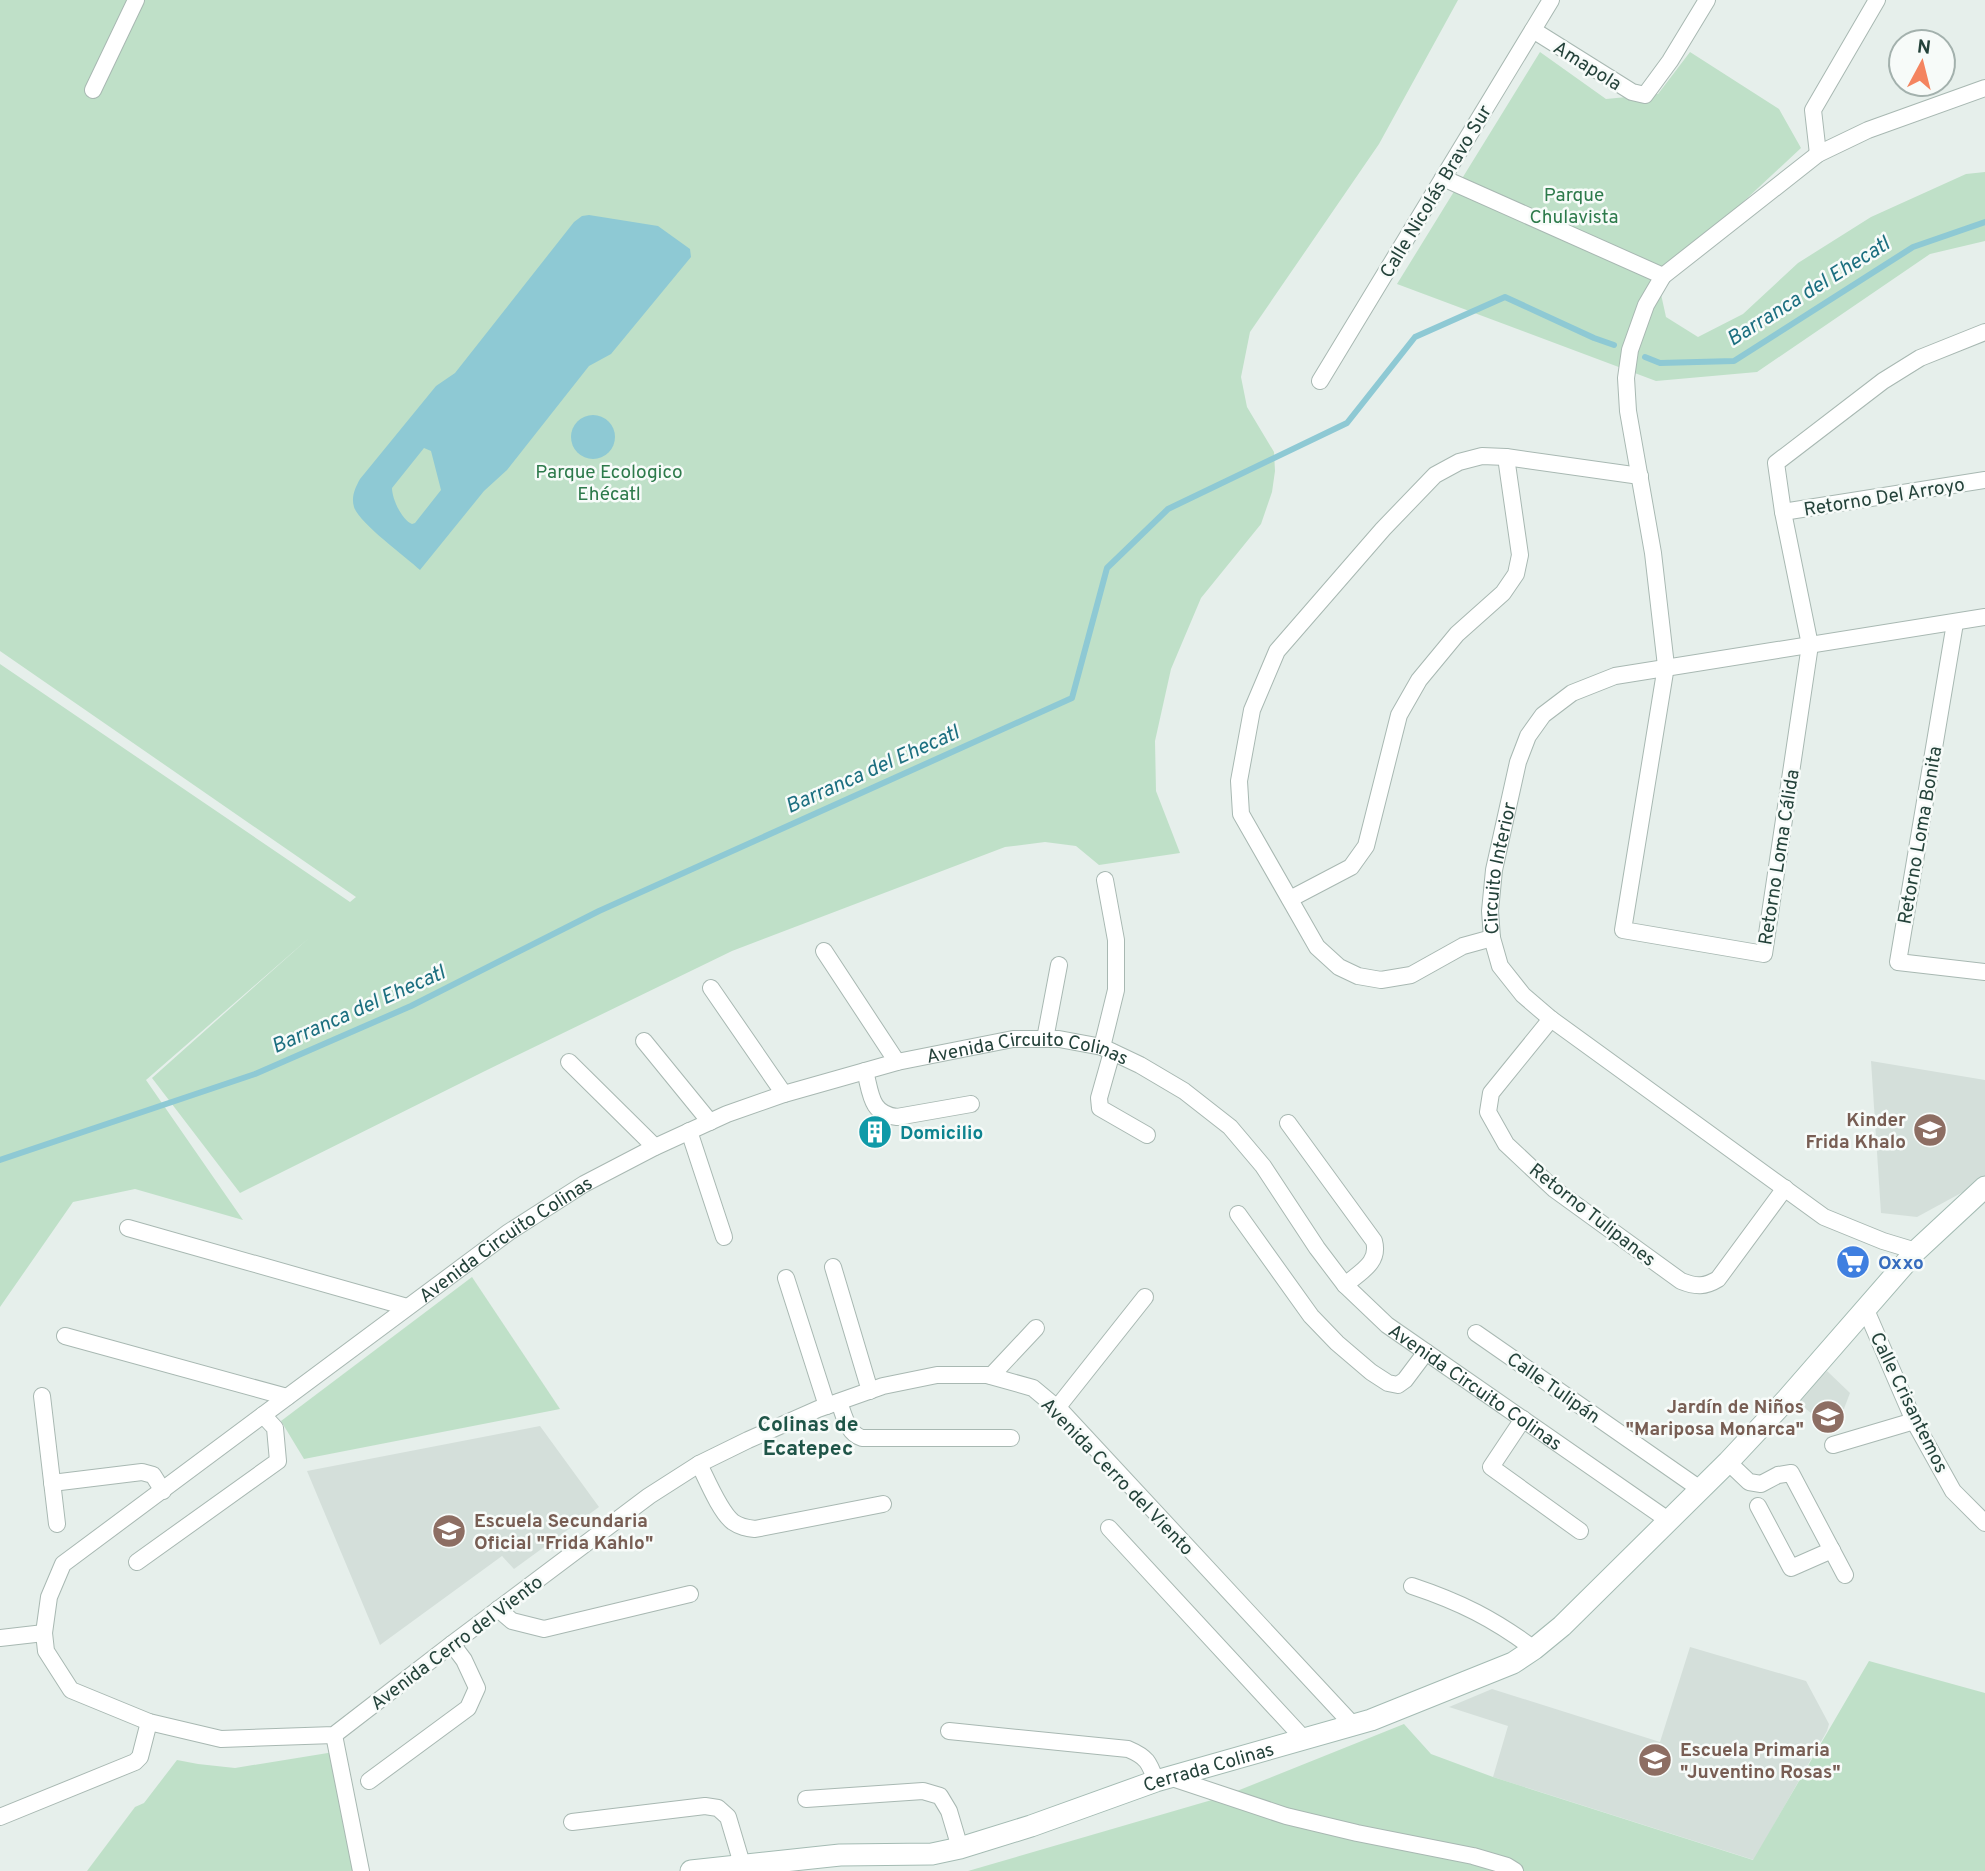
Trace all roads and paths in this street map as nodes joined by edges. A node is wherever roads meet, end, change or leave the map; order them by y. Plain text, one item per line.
1 (136, 0) edge
2 (1551, 0) edge
3 (1707, 0) edge
4 (1877, 0) edge
5 (1532, 30) junction
6 (1985, 88) edge
7 (93, 90) dead end
8 (1818, 154) junction
9 (1443, 178) junction
10 (1663, 276) junction
11 (1985, 332) edge
12 (1320, 381) dead end
13 (1506, 457) junction
14 (1640, 476) junction
15 (1985, 480) edge
16 (1783, 512) junction
17 (1985, 617) edge
18 (1955, 622) junction
19 (1810, 645) junction
20 (1666, 666) junction
21 (1105, 880) dead end
22 (1290, 899) junction
23 (1492, 938) junction
24 (824, 951) dead end
25 (1059, 965) dead end
26 (1985, 972) edge
27 (710, 988) dead end
28 (1551, 1019) junction
29 (1045, 1039) junction
30 (644, 1041) dead end
31 (1107, 1049) junction
32 (569, 1062) dead end
33 (897, 1062) junction
34 (865, 1071) junction
35 (784, 1094) junction
36 (971, 1104) dead end
37 (710, 1122) junction
38 (1289, 1124) dead end
39 (689, 1131) junction
40 (1147, 1135) dead end
41 (655, 1147) junction
42 (1985, 1187) edge
43 (1785, 1188) junction
44 (1238, 1214) dead end
45 (128, 1228) dead end
46 (724, 1237) dead end
47 (1916, 1251) junction
48 (833, 1267) dead end
49 (786, 1278) dead end
50 (1345, 1285) junction
51 (1145, 1297) dead end
52 (408, 1307) junction
53 (1866, 1310) junction
54 (1036, 1328) dead end
55 (1476, 1333) dead end
56 (65, 1336) dead end
57 (1426, 1352) junction
58 (991, 1376) junction
59 (870, 1391) junction
60 (42, 1396) dead end
61 (287, 1396) junction
62 (833, 1404) junction
63 (1057, 1408) junction
64 (263, 1415) junction
65 (1523, 1419) junction
66 (1914, 1421) junction
67 (1011, 1438) dead end
68 (1833, 1445) dead end
69 (1728, 1462) junction
70 (699, 1464) junction
71 (52, 1483) junction
72 (1700, 1489) junction
73 (163, 1491) junction
74 (883, 1504) dead end
75 (1758, 1506) dead end
76 (1668, 1520) junction
77 (1985, 1523) edge
78 (57, 1524) dead end
79 (1109, 1528) dead end
80 (1580, 1531) dead end
81 (1832, 1550) junction
82 (137, 1562) dead end
83 (1845, 1575) dead end
84 (1412, 1586) dead end
85 (690, 1594) dead end
86 (498, 1609) junction
87 (44, 1633) junction
88 (0, 1638) edge
89 (452, 1644) junction
90 (1534, 1649) junction
91 (149, 1722) junction
92 (1353, 1725) junction
93 (948, 1731) dead end
94 (334, 1735) junction
95 (1304, 1739) junction
96 (1162, 1779) junction
97 (369, 1781) dead end
98 (806, 1799) dead end
99 (0, 1817) edge
100 (572, 1822) dead end
101 (960, 1848) junction
102 (742, 1864) junction
103 (360, 1871) edge
104 (691, 1871) edge
105 (1515, 1871) edge

1 - 7 street
2 - 5 street, Calle Nicolás Bravo Sur
3 - 5 street, Amapola
4 - 8 street
5 - 9 street, Calle Nicolás Bravo Sur
6 - 8 street
8 - 10 street
9 - 10 street
9 - 12 street, Calle Nicolás Bravo Sur
10 - 14 street
11 - 16 street, Retorno Del Arroyo
13 - 14 street
13 - 22 street
13 - 22 street
14 - 20 street
15 - 16 street, Retorno Del Arroyo
16 - 19 street, Retorno Del Arroyo
17 - 18 street, Circuito Interior
18 - 19 street, Circuito Interior
18 - 26 street, Retorno Loma Bonita
19 - 20 street, Circuito Interior
19 - 20 street, Retorno Loma Cálida
20 - 23 street, Circuito Interior
21 - 31 street
22 - 23 street
23 - 28 street, Circuito Interior
24 - 33 street
25 - 29 street
27 - 35 street
28 - 43 street, Circuito Interior
28 - 43 street, Retorno Tulipanes
29 - 31 street, Avenida Circuito Colinas
29 - 33 street, Avenida Circuito Colinas
30 - 37 street
31 - 40 street
31 - 50 street, Avenida Circuito Colinas
32 - 41 street
33 - 34 street, Avenida Circuito Colinas
34 - 35 street, Avenida Circuito Colinas
34 - 36 street
35 - 37 street, Avenida Circuito Colinas
37 - 39 street, Avenida Circuito Colinas
38 - 50 street
39 - 41 street, Avenida Circuito Colinas
39 - 46 street
41 - 52 street, Avenida Circuito Colinas
42 - 47 main road
43 - 47 street, Circuito Interior
44 - 57 street
45 - 52 street
47 - 53 main road
48 - 59 street
49 - 62 street
50 - 57 street, Avenida Circuito Colinas
51 - 63 street
52 - 61 street, Avenida Circuito Colinas
53 - 66 street, Calle Crisantemos
53 - 69 main road
54 - 58 street
55 - 72 street, Calle Tulipán
56 - 61 street
57 - 65 street, Avenida Circuito Colinas
58 - 59 street, Avenida Cerro del Viento
58 - 63 street, Avenida Cerro del Viento
59 - 62 street, Avenida Cerro del Viento
60 - 71 street
61 - 64 street, Avenida Circuito Colinas
62 - 67 street
62 - 70 street, Avenida Cerro del Viento
63 - 92 street, Avenida Cerro del Viento
64 - 73 street, Avenida Circuito Colinas
64 - 82 street
65 - 76 street, Avenida Circuito Colinas
65 - 80 street
66 - 68 street
66 - 77 street, Calle Crisantemos
69 - 72 main road
69 - 81 street
70 - 74 street
70 - 86 street, Avenida Cerro del Viento
71 - 73 street
71 - 78 street
72 - 76 main road
73 - 87 street, Avenida Circuito Colinas
75 - 81 street
76 - 90 main road, Cerrada Colinas
79 - 95 street
81 - 83 street
84 - 90 street
85 - 86 street
86 - 89 street, Avenida Cerro del Viento
87 - 88 street
87 - 91 street
89 - 94 street, Avenida Cerro del Viento
89 - 97 street
90 - 92 main road, Cerrada Colinas
91 - 94 street
91 - 99 street
92 - 95 main road, Cerrada Colinas
93 - 96 street
94 - 103 street
95 - 96 main road, Cerrada Colinas
96 - 101 main road, Cerrada Colinas
96 - 105 street
98 - 101 street
100 - 102 street
101 - 102 main road, Cerrada Colinas
102 - 104 main road, Cerrada Colinas

